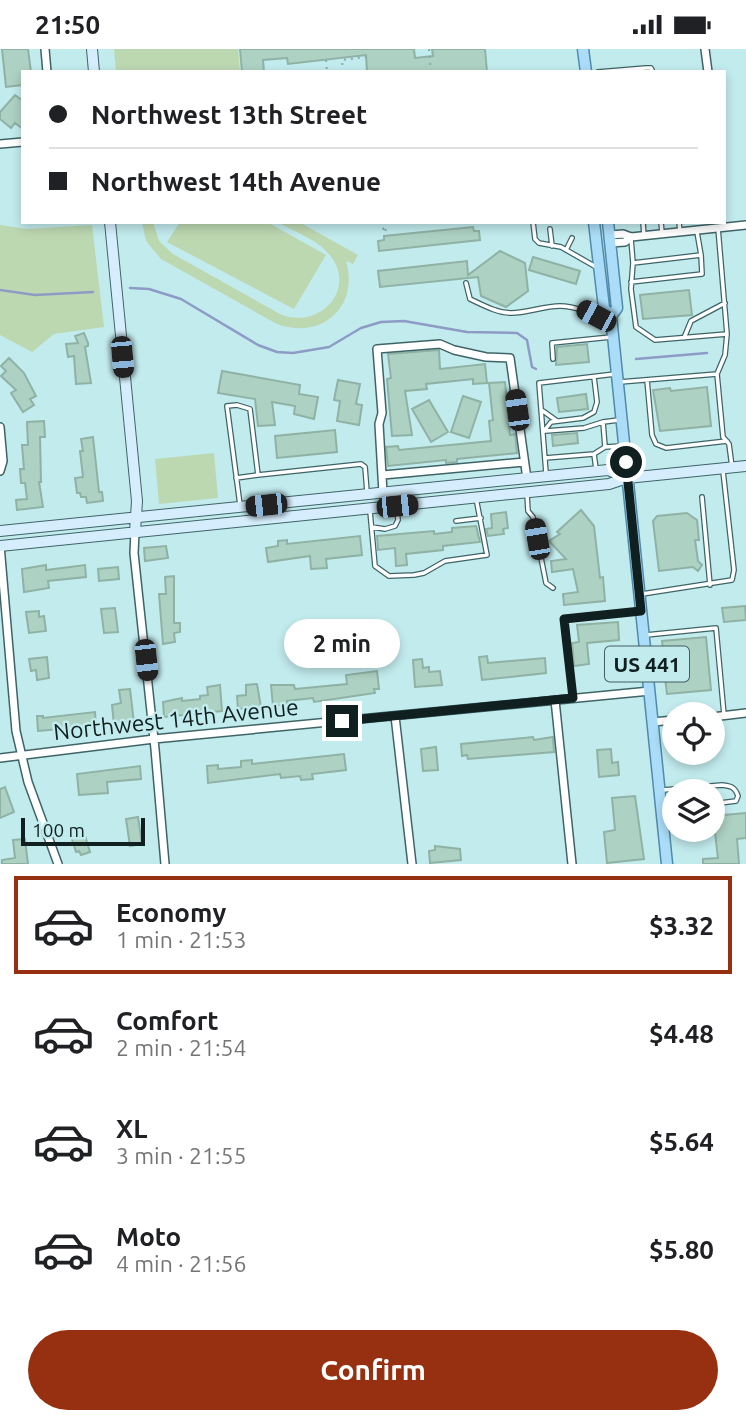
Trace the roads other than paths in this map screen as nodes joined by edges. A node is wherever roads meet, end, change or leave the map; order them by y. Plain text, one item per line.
1 (45, 49) edge
2 (92, 49) edge
3 (583, 49) edge
4 (705, 49) edge
5 (47, 70) edge
6 (94, 70) edge
7 (586, 70) edge
8 (708, 70) edge
9 (21, 142) edge
10 (0, 144) edge
11 (110, 224) edge
12 (533, 224) edge
13 (594, 224) edge
14 (602, 224) edge
15 (608, 224) edge
16 (643, 224) edge
17 (661, 224) edge
18 (679, 224) edge
19 (721, 225) edge
20 (746, 225) edge
21 (550, 229) dead end
22 (697, 230) junction
23 (680, 232) junction
24 (662, 233) junction
25 (644, 236) junction
26 (631, 237) junction
27 (572, 238) dead end
28 (610, 239) junction
29 (552, 246) junction
30 (566, 250) junction
31 (701, 255) junction
32 (633, 263) junction
33 (599, 269) junction
34 (631, 282) junction
35 (466, 283) dead end
36 (724, 303) junction
37 (611, 316) junction
38 (727, 334) junction
39 (614, 337) junction
40 (684, 338) junction
41 (553, 359) dead end
42 (717, 374) junction
43 (594, 376) junction
44 (618, 378) junction
45 (647, 380) junction
46 (542, 409) junction
47 (622, 420) junction
48 (557, 421) junction
49 (603, 422) junction
50 (0, 427) edge
51 (544, 431) junction
52 (727, 441) junction
53 (624, 445) junction
54 (605, 447) junction
55 (594, 454) junction
56 (545, 458) junction
57 (524, 462) junction
58 (746, 466) edge
59 (727, 468) junction
60 (0, 471) edge
61 (596, 472) junction
62 (258, 475) junction
63 (383, 475) junction
64 (547, 477) junction
65 (236, 478) junction
66 (627, 478) junction
67 (527, 479) junction
68 (527, 492) junction
69 (383, 493) junction
70 (368, 495) junction
71 (476, 498) junction
72 (702, 498) dead end
73 (293, 502) junction
74 (397, 506) junction
75 (240, 507) junction
76 (382, 507) junction
77 (370, 508) junction
78 (292, 516) junction
79 (136, 517) junction
80 (481, 518) junction
81 (456, 521) dead end
82 (372, 527) junction
83 (0, 531) edge
84 (135, 532) junction
85 (0, 546) edge
86 (710, 585) junction
87 (553, 588) dead end
88 (639, 594) junction
89 (641, 611) junction
90 (644, 635) junction
91 (649, 691) junction
92 (573, 698) junction
93 (555, 700) junction
94 (723, 702) edge
95 (746, 713) edge
96 (725, 715) edge
97 (395, 716) junction
98 (662, 721) edge
99 (653, 722) junction
100 (154, 740) junction
101 (21, 756) junction
102 (0, 758) edge
103 (725, 785) edge
104 (660, 790) joint
105 (662, 795) edge
106 (725, 802) edge
107 (667, 842) edge
108 (58, 864) edge
109 (165, 864) edge
110 (412, 864) edge
111 (572, 864) edge
112 (667, 864) edge

1 - 5 street
2 - 6 main road
3 - 7 main road
4 - 8 street
9 - 10 street
11 - 79 main road
12 - 29 lane
13 - 33 main road, US 441
14 - 28 main road
15 - 28 main road, US 441
16 - 25 lane
17 - 24 lane
18 - 23 lane
19 - 20 street
19 - 22 street
19 - 36 lane
21 - 29 lane
22 - 23 street
22 - 31 lane
23 - 24 street
24 - 25 street
25 - 26 street
26 - 28 street
26 - 32 lane
27 - 30 lane
28 - 37 main road, US 441
29 - 30 lane
30 - 33 lane
31 - 32 lane
31 - 34 lane
32 - 34 lane
33 - 37 main road, US 441
34 - 40 lane
35 - 37 lane
36 - 38 lane
36 - 40 lane
37 - 39 main road, US 441
38 - 40 lane
38 - 42 lane
39 - 41 lane
39 - 44 main road, US 441
42 - 45 lane
42 - 52 lane
43 - 44 lane
43 - 46 lane
43 - 48 lane
44 - 45 lane
44 - 47 main road, US 441
45 - 52 lane
46 - 48 lane
46 - 51 lane
47 - 49 lane
47 - 53 main road, US 441
48 - 51 lane
49 - 51 lane
49 - 54 lane
50 - 60 street
51 - 56 lane
52 - 59 lane
53 - 54 lane
53 - 66 main road, US 441
54 - 55 lane
55 - 56 lane
55 - 61 lane
56 - 64 lane
57 - 63 street
57 - 63 street
57 - 67 street
58 - 59 main road
59 - 66 main road
59 - 86 lane
61 - 64 main road
61 - 66 main road
62 - 65 lane
62 - 65 lane
62 - 70 lane
63 - 69 street
64 - 67 main road
65 - 75 lane
66 - 68 main road
66 - 88 main road, US 441
67 - 69 main road
68 - 71 main road
68 - 87 lane
69 - 70 main road
69 - 76 main road
70 - 73 main road
71 - 74 main road
71 - 80 lane
72 - 86 lane
73 - 75 main road
73 - 78 main road
74 - 76 main road
74 - 82 lane
75 - 79 main road
76 - 77 main road
77 - 78 main road
77 - 82 lane
78 - 84 main road
79 - 83 main road
79 - 84 main road
80 - 81 lane
80 - 82 lane
84 - 85 main road
84 - 100 street
85 - 101 street
86 - 88 lane
88 - 89 main road, US 441
89 - 90 main road, US 441
89 - 92 lane
90 - 91 main road, US 441
90 - 94 lane
91 - 92 street, Northwest 14th Avenue
91 - 99 main road, US 441
92 - 93 street, Northwest 14th Avenue
93 - 97 street, Northwest 14th Avenue
93 - 111 street
95 - 96 street
97 - 100 street, Northwest 14th Avenue
97 - 110 street
98 - 99 street
99 - 104 main road, US 441
100 - 101 street, Northwest 14th Avenue
100 - 109 street
101 - 102 street, Northwest 14th Avenue
101 - 108 street
103 - 106 lane
104 - 105 main road, US 441
107 - 112 main road, US 441

